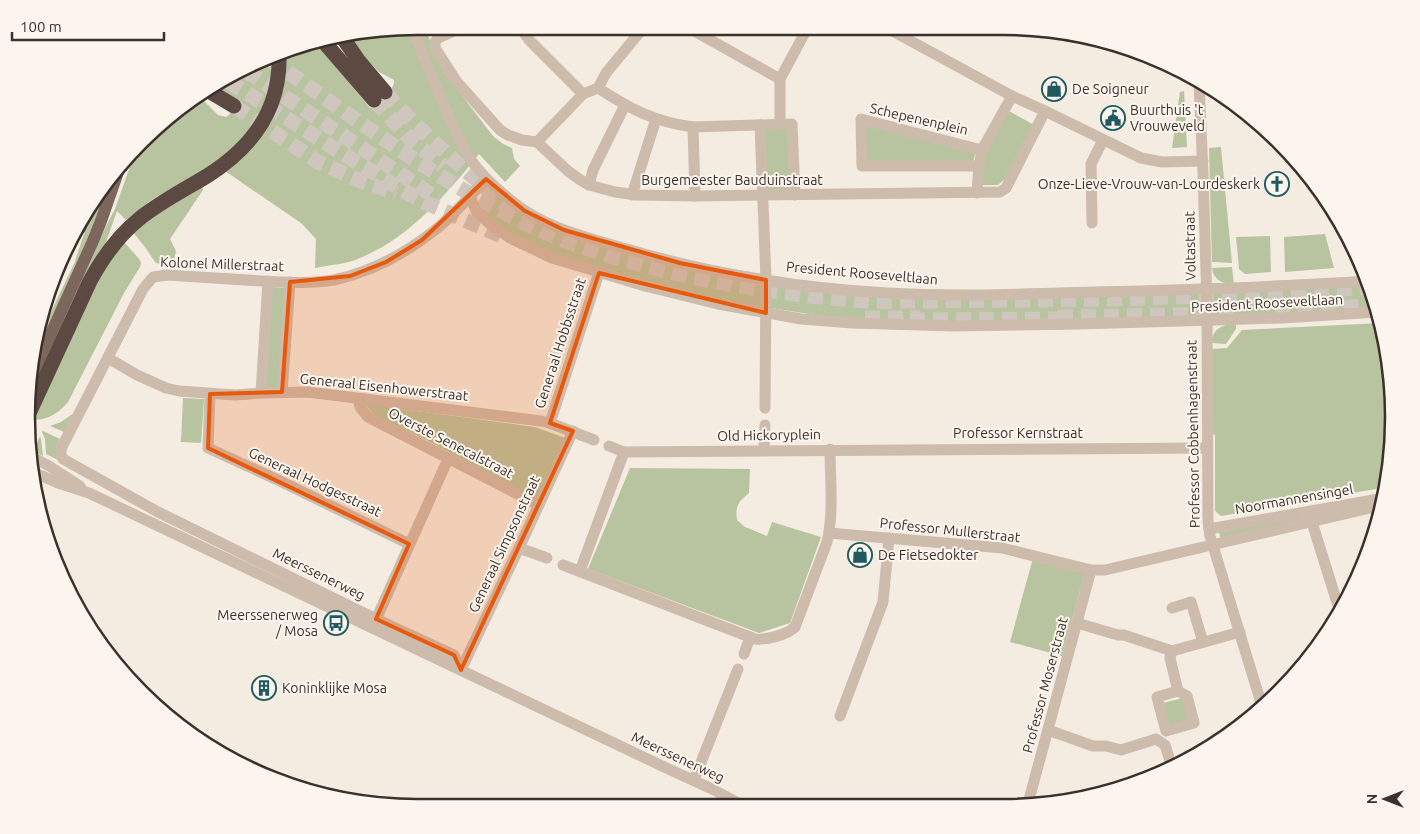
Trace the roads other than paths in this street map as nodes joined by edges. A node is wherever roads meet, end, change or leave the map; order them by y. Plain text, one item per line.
1 (415, 35) edge
2 (445, 35) edge
3 (525, 35) edge
4 (637, 35) edge
5 (701, 35) edge
6 (804, 35) edge
7 (900, 35) edge
8 (345, 41) edge
9 (328, 46) edge
10 (279, 61) edge
11 (780, 79) junction
12 (598, 88) junction
13 (1199, 89) edge
14 (214, 94) edge
15 (583, 94) junction
16 (1012, 96) junction
17 (234, 106) tunnel mouth
18 (625, 106) junction
19 (1045, 111) junction
20 (656, 119) junction
21 (786, 124) junction
22 (760, 125) junction
23 (694, 127) junction
24 (1103, 140) junction
25 (537, 142) junction
26 (982, 150) junction
27 (1203, 161) junction
28 (979, 166) junction
29 (486, 179) junction
30 (114, 185) edge
31 (589, 185) junction
32 (977, 193) junction
33 (632, 195) junction
34 (795, 195) junction
35 (470, 196) junction
36 (695, 196) junction
37 (763, 196) junction
38 (1092, 223) dead end
39 (599, 273) junction
40 (766, 280) junction
41 (268, 281) junction
42 (1360, 281) edge
43 (290, 282) junction
44 (1206, 290) junction
45 (1370, 312) edge
46 (766, 313) junction
47 (1207, 321) junction
48 (108, 358) junction
49 (39, 360) edge
50 (282, 392) junction
51 (261, 393) junction
52 (210, 394) junction
53 (36, 399) edge
54 (358, 399) junction
55 (765, 408) dead end
56 (550, 423) junction
57 (765, 425) dead end
58 (573, 431) junction
59 (594, 440) dead end
60 (609, 446) dead end
61 (1207, 448) junction
62 (830, 449) junction
63 (764, 450) junction
64 (624, 452) junction
65 (63, 459) joint
66 (448, 459) junction
67 (37, 460) edge
68 (39, 475) edge
69 (89, 493) junction
70 (1376, 500) edge
71 (539, 505) junction
72 (1374, 506) edge
73 (158, 512) junction
74 (1310, 516) junction
75 (152, 523) junction
76 (1208, 529) junction
77 (829, 533) junction
78 (889, 538) junction
79 (410, 544) junction
80 (1213, 546) junction
81 (519, 548) junction
82 (547, 558) dead end
83 (563, 565) dead end
84 (1091, 570) junction
85 (580, 571) junction
86 (1337, 602) edge
87 (1172, 608) dead end
88 (1077, 623) junction
89 (374, 624) junction
90 (1240, 632) junction
91 (750, 638) junction
92 (1204, 642) junction
93 (1172, 651) junction
94 (744, 654) dead end
95 (738, 669) dead end
96 (460, 670) junction
97 (1178, 691) dead end
98 (1260, 699) edge
99 (840, 716) dead end
100 (1048, 730) junction
101 (1170, 761) edge
102 (694, 780) junction
103 (1029, 798) edge
104 (731, 799) edge

1 - 29 street, President Rooseveltlaan
2 - 25 street
3 - 15 street
4 - 12 street
5 - 11 street
6 - 11 street
7 - 16 street
8 - 9 highway
10 - 53 highway
11 - 21 street
12 - 15 street
12 - 18 street
13 - 27 street, Voltastraat
14 - 17 highway
15 - 25 street
16 - 19 street
16 - 26 street
18 - 20 street
18 - 31 street
19 - 24 street
19 - 32 street, Burgemeester Bauduinstraat
20 - 23 street
20 - 33 street
21 - 22 street
21 - 34 street
22 - 23 street
22 - 37 street
23 - 36 street
24 - 27 street
24 - 38 street
25 - 31 street, Burgemeester Bauduinstraat
26 - 28 street
26 - 28 street, Schepenenplein
27 - 44 street, Voltastraat
28 - 32 street
29 - 35 street, Kolonel Millerstraat
29 - 40 street, President Rooseveltlaan
30 - 49 main road
31 - 33 street, Burgemeester Bauduinstraat
32 - 34 street, Burgemeester Bauduinstraat
33 - 36 street, Burgemeester Bauduinstraat
34 - 37 street, Burgemeester Bauduinstraat
35 - 39 street, President Rooseveltlaan
35 - 43 street, Kolonel Millerstraat
36 - 37 street, Burgemeester Bauduinstraat
37 - 40 street
39 - 46 street, President Rooseveltlaan
39 - 56 street, Generaal Hobbsstraat
40 - 44 street, President Rooseveltlaan
40 - 46 street
41 - 43 street, Kolonel Millerstraat
41 - 48 street, Kolonel Millerstraat
41 - 51 street
42 - 44 street, President Rooseveltlaan
43 - 50 street
44 - 47 street, Voltastraat
45 - 47 street, President Rooseveltlaan
46 - 47 street, President Rooseveltlaan
46 - 55 street
47 - 61 street, Professor Cobbenhagenstraat
48 - 52 street, Generaal Eisenhowerstraat
48 - 65 street, Kolonel Millerstraat
50 - 51 street, Generaal Eisenhowerstraat
50 - 54 street, Generaal Eisenhowerstraat
51 - 52 street, Generaal Eisenhowerstraat
52 - 79 street, Generaal Hodgesstraat
54 - 56 street, Generaal Eisenhowerstraat
54 - 66 street, Overste Senecalstraat
56 - 58 street, Generaal Eisenhowerstraat
57 - 63 street
58 - 59 street
58 - 71 street, Generaal Simpsonstraat
60 - 64 street, Old Hickoryplein
61 - 62 street, Professor Kernstraat
61 - 76 street, Professor Cobbenhagenstraat
62 - 63 street, Old Hickoryplein
62 - 77 street, Old Hickoryplein
63 - 64 street, Old Hickoryplein
64 - 85 street
65 - 73 street, Meerssenerweg
66 - 71 street, Overste Senecalstraat
66 - 79 street
67 - 69 street, Meerssenerweg
68 - 69 street, Meerssenerweg
69 - 75 street, Meerssenerweg
70 - 74 street, Noormannensingel
71 - 81 street, Generaal Simpsonstraat
72 - 74 street, Noormannensingel
73 - 75 street
73 - 89 street, Meerssenerweg
74 - 76 street, Noormannensingel
74 - 80 street, Noormannensingel
74 - 86 street
75 - 89 street, Meerssenerweg
76 - 80 street, Professor Cobbenhagenstraat
77 - 78 street, Professor Mullerstraat
77 - 91 street, Old Hickoryplein
78 - 84 street, Professor Mullerstraat
78 - 99 street
79 - 89 street
80 - 84 street, Professor Mullerstraat
80 - 90 street, Professor Cobbenhagenstraat
81 - 82 street
81 - 96 street, Generaal Simpsonstraat
83 - 85 street, Old Hickoryplein
84 - 88 street, Professor Moserstraat
85 - 91 street, Old Hickoryplein
87 - 92 street
88 - 93 street
88 - 100 street, Professor Moserstraat
89 - 96 street, Meerssenerweg
90 - 92 street
90 - 98 street, Professor Cobbenhagenstraat
91 - 94 street
92 - 93 street
93 - 97 street
95 - 102 street
96 - 102 street, Meerssenerweg
100 - 101 street
100 - 103 street, Professor Moserstraat
102 - 104 street, Meerssenerweg

